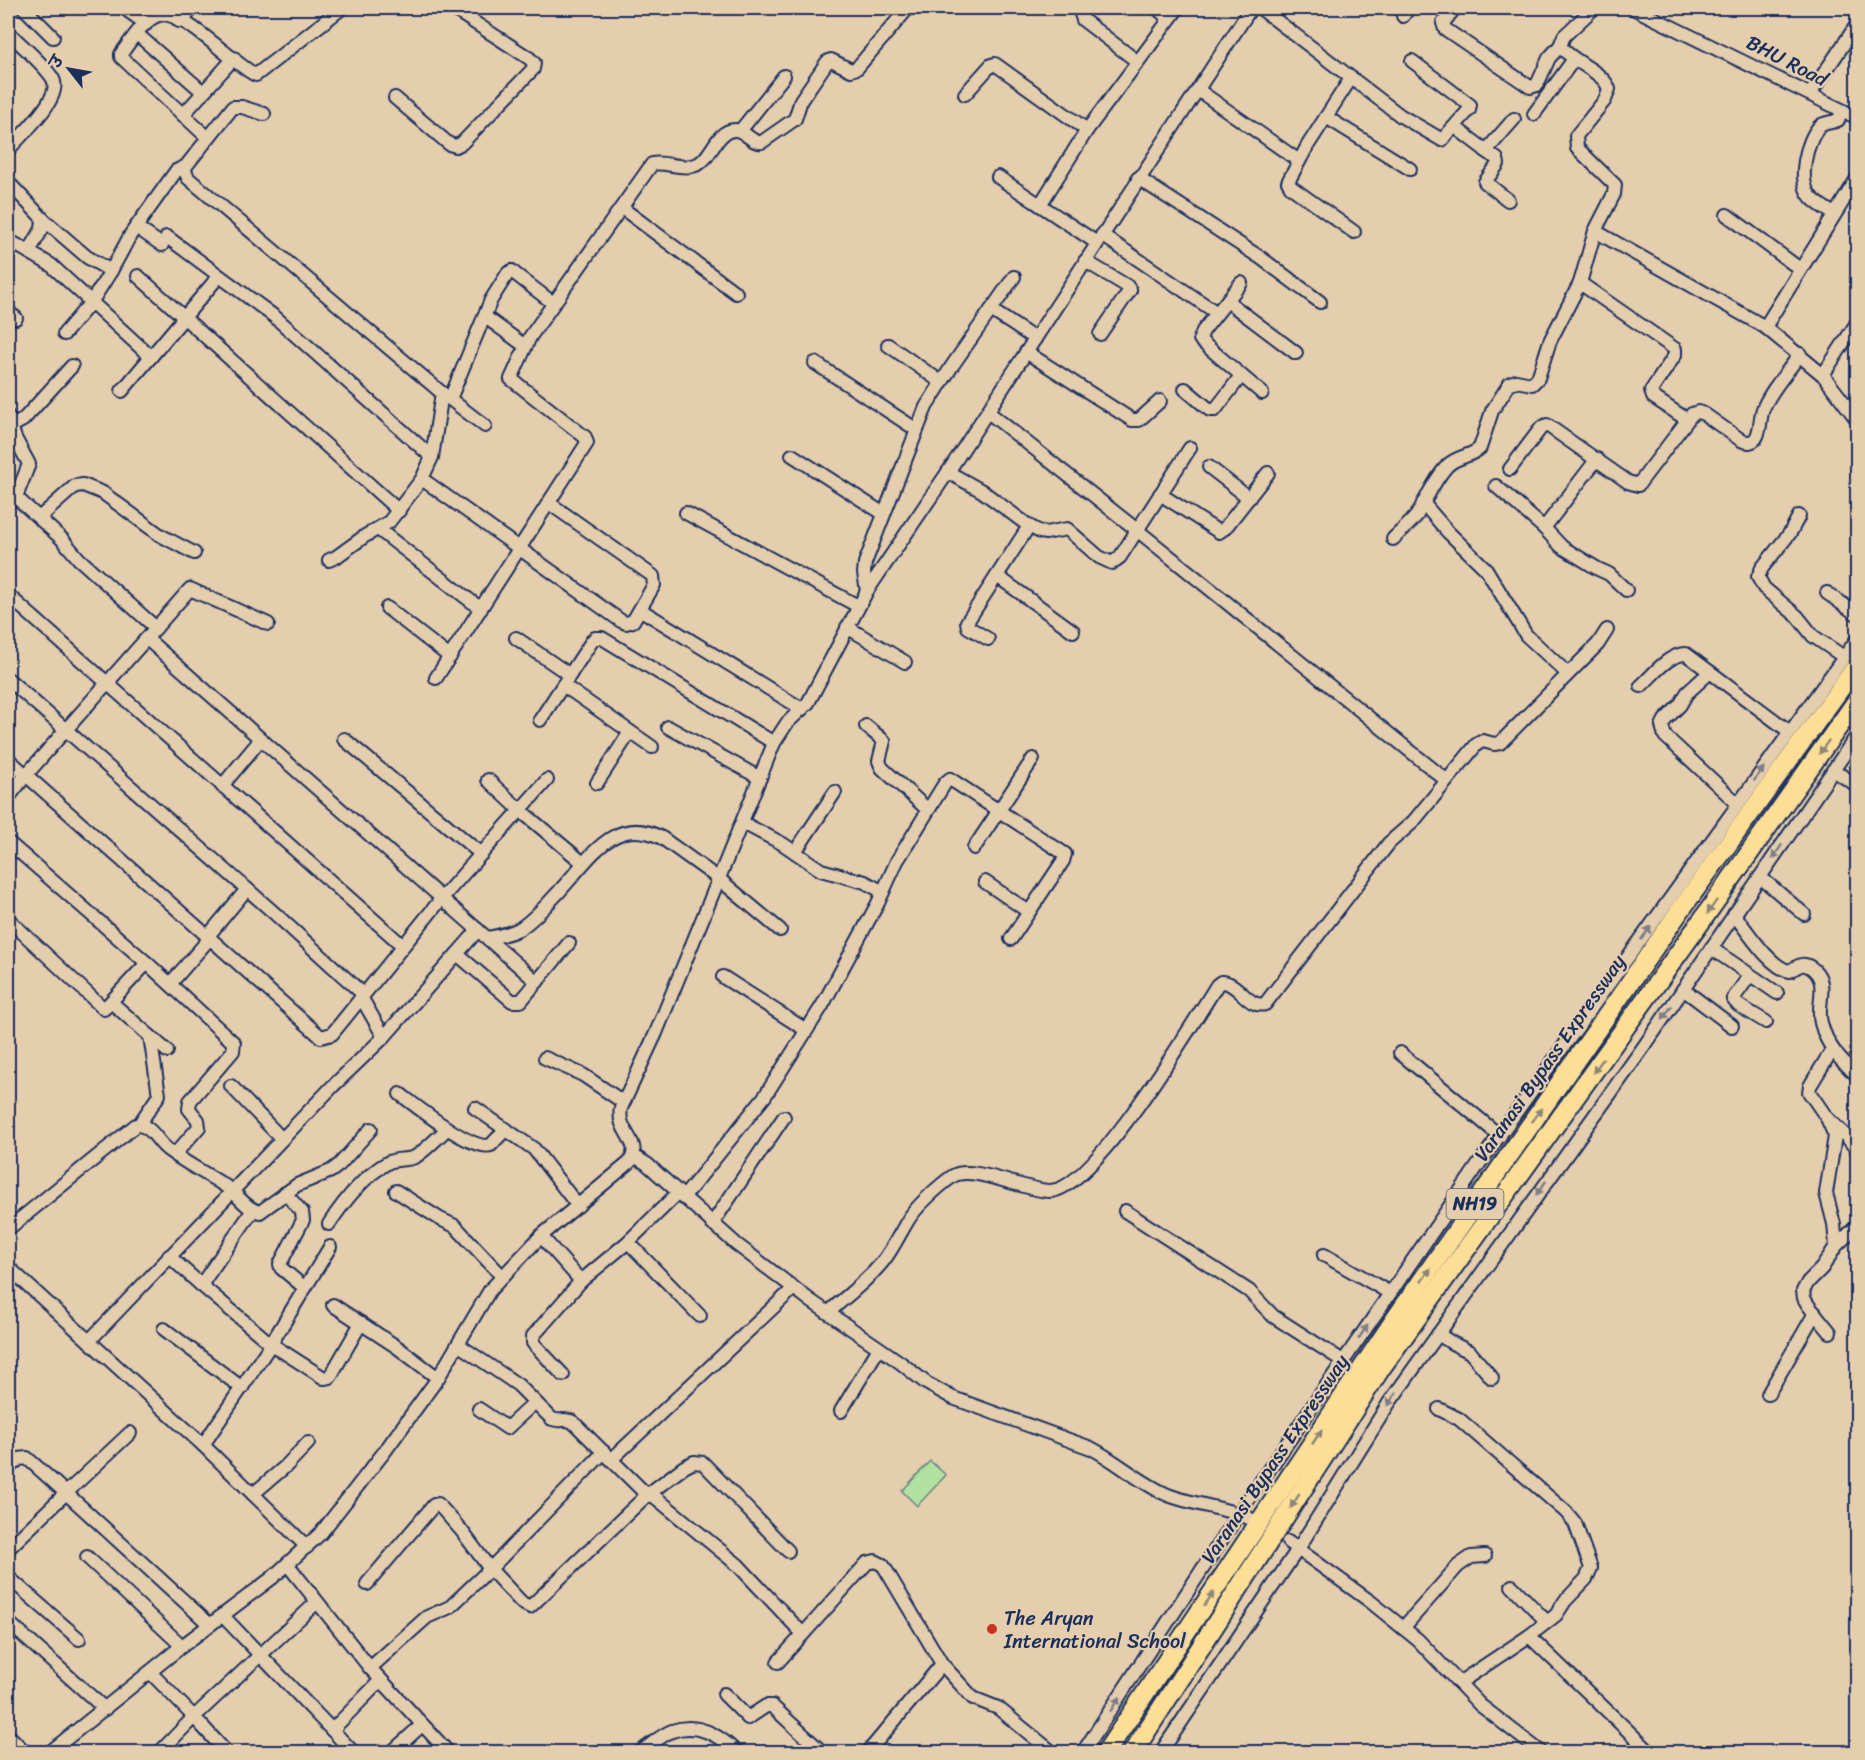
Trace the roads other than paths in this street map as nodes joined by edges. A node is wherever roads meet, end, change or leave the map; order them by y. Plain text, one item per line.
1 (24, 8) edge
2 (124, 8) edge
3 (194, 8) edge
4 (342, 8) edge
5 (452, 8) edge
6 (908, 8) edge
7 (1084, 8) edge
8 (1157, 8) edge
9 (1178, 8) edge
10 (1251, 8) edge
11 (1260, 8) edge
12 (1455, 8) edge
13 (1594, 8) edge
14 (1633, 8) edge
15 (1169, 19) junction
16 (179, 21) junction
17 (1857, 23) edge
18 (146, 24) junction
19 (8, 32) edge
20 (137, 34) junction
21 (54, 37) dead end
22 (1560, 46) junction
23 (234, 58) junction
24 (1574, 59) junction
25 (1412, 61) dead end
26 (1138, 62) junction
27 (784, 76) dead end
28 (1351, 78) junction
29 (1197, 90) junction
30 (203, 92) junction
31 (965, 94) dead end
32 (1810, 94) junction
33 (395, 98) dead end
34 (1843, 111) junction
35 (264, 114) dead end
36 (1534, 114) dead end
37 (183, 115) junction
38 (1326, 117) junction
39 (1857, 118) edge
40 (1514, 119) dead end
41 (1455, 127) junction
42 (1087, 130) junction
43 (740, 131) junction
44 (208, 138) junction
45 (8, 150) edge
46 (1486, 151) junction
47 (1299, 161) junction
48 (182, 168) dead end
49 (1410, 169) dead end
50 (998, 177) dead end
51 (1857, 177) edge
52 (1138, 178) junction
53 (8, 182) edge
54 (1508, 200) dead end
55 (1040, 205) junction
56 (622, 207) junction
57 (1727, 214) dead end
58 (1834, 214) junction
59 (43, 219) junction
60 (136, 227) junction
61 (1595, 231) junction
62 (1354, 232) dead end
63 (1099, 239) junction
64 (8, 240) edge
65 (29, 252) junction
66 (1085, 261) junction
67 (1800, 268) junction
68 (111, 271) junction
69 (138, 276) dead end
70 (219, 276) junction
71 (1014, 277) dead end
72 (1241, 283) dead end
73 (1580, 283) junction
74 (736, 293) dead end
75 (92, 301) junction
76 (1227, 301) junction
77 (1320, 302) dead end
78 (553, 303) junction
79 (991, 310) junction
80 (1217, 314) junction
81 (484, 316) junction
82 (184, 317) junction
83 (1857, 321) edge
84 (1765, 327) junction
85 (64, 334) dead end
86 (1100, 334) dead end
87 (1035, 339) junction
88 (888, 345) dead end
89 (525, 346) junction
90 (1026, 352) junction
91 (1296, 352) dead end
92 (1800, 354) junction
93 (151, 357) junction
94 (815, 363) dead end
95 (72, 366) dead end
96 (1823, 375) junction
97 (1241, 376) junction
98 (942, 382) junction
99 (1185, 389) dead end
100 (122, 392) dead end
101 (1262, 393) dead end
102 (446, 396) junction
103 (1160, 401) dead end
104 (987, 412) junction
105 (1686, 419) junction
106 (10, 421) edge
107 (1857, 421) edge
108 (485, 426) dead end
109 (916, 429) junction
110 (1190, 448) dead end
111 (792, 454) dead end
112 (432, 457) junction
113 (1597, 459) junction
114 (1209, 467) dead end
115 (1510, 469) dead end
116 (948, 472) junction
117 (1268, 473) dead end
118 (422, 479) junction
119 (1496, 486) dead end
120 (12, 493) edge
121 (1160, 494) junction
122 (1249, 498) junction
123 (549, 503) junction
124 (1423, 503) junction
125 (399, 511) junction
126 (686, 513) dead end
127 (884, 514) junction
128 (1799, 516) dead end
129 (39, 518) junction
130 (1029, 526) junction
131 (1544, 528) junction
132 (378, 530) junction
133 (1137, 530) junction
134 (1393, 539) dead end
135 (519, 549) junction
136 (194, 553) dead end
137 (329, 560) dead end
138 (997, 576) junction
139 (1626, 590) dead end
140 (867, 591) junction
141 (1827, 593) dead end
142 (8, 595) edge
143 (858, 606) junction
144 (387, 608) dead end
145 (481, 609) junction
146 (640, 610) junction
147 (1857, 615) edge
148 (268, 624) dead end
149 (847, 627) junction
150 (156, 628) junction
151 (1607, 630) dead end
152 (1073, 631) dead end
153 (516, 638) dead end
154 (1857, 638) edge
155 (147, 639) junction
156 (988, 639) dead end
157 (450, 657) junction
158 (1851, 661) edge
159 (904, 662) dead end
160 (1710, 672) junction
161 (1568, 674) junction
162 (436, 678) dead end
163 (8, 679) edge
164 (567, 680) junction
165 (107, 684) junction
166 (1641, 686) dead end
167 (1857, 699) edge
168 (802, 709) junction
169 (540, 720) dead end
170 (668, 726) dead end
171 (866, 726) dead end
172 (66, 731) junction
173 (630, 732) junction
174 (1790, 732) junction
175 (1857, 734) edge
176 (261, 739) junction
177 (344, 739) dead end
178 (774, 743) junction
179 (652, 747) dead end
180 (8, 759) edge
181 (1033, 759) dead end
182 (1833, 771) junction
183 (26, 774) junction
184 (760, 778) junction
185 (488, 780) dead end
186 (547, 780) dead end
187 (1446, 780) junction
188 (597, 783) dead end
189 (222, 786) junction
190 (1857, 786) edge
191 (835, 792) dead end
192 (8, 798) edge
193 (1738, 804) junction
194 (520, 810) junction
195 (928, 810) junction
196 (999, 810) junction
197 (743, 823) junction
198 (8, 842) edge
199 (974, 848) dead end
200 (795, 852) junction
201 (481, 854) junction
202 (582, 862) junction
203 (1760, 877) junction
204 (719, 879) junction
205 (985, 882) dead end
206 (247, 890) junction
207 (883, 892) junction
208 (442, 898) junction
209 (1029, 912) junction
210 (1734, 914) junction
211 (1804, 914) dead end
212 (8, 920) edge
213 (780, 930) dead end
214 (483, 934) junction
215 (209, 937) junction
216 (1011, 939) dead end
217 (569, 943) dead end
218 (402, 945) junction
219 (1712, 948) junction
220 (457, 954) junction
221 (147, 963) junction
222 (1750, 975) junction
223 (723, 977) dead end
224 (537, 982) junction
225 (170, 984) junction
226 (1683, 989) junction
227 (1777, 993) dead end
228 (362, 996) junction
229 (111, 1002) junction
230 (1766, 1022) dead end
231 (1732, 1026) dead end
232 (806, 1030) junction
233 (150, 1036) junction
234 (384, 1037) junction
235 (1832, 1050) junction
236 (167, 1051) dead end
237 (1400, 1053) dead end
238 (545, 1058) dead end
239 (1857, 1076) edge
240 (231, 1086) dead end
241 (400, 1094) dead end
242 (623, 1102) junction
243 (475, 1108) dead end
244 (784, 1117) dead end
245 (1827, 1118) junction
246 (141, 1125) junction
247 (371, 1129) dead end
248 (447, 1129) junction
249 (506, 1129) junction
250 (1500, 1136) junction
251 (282, 1139) junction
252 (1857, 1151) edge
253 (175, 1154) junction
254 (634, 1156) junction
255 (231, 1191) junction
256 (396, 1191) dead end
257 (285, 1193) junction
258 (680, 1195) junction
259 (578, 1206) junction
260 (253, 1210) junction
261 (1125, 1211) dead end
262 (329, 1224) dead end
263 (712, 1224) junction
264 (1857, 1225) edge
265 (8, 1229) edge
266 (541, 1236) junction
267 (628, 1242) junction
268 (1836, 1246) junction
269 (330, 1247) dead end
270 (1324, 1255) dead end
271 (169, 1256) junction
272 (8, 1267) edge
273 (502, 1276) junction
274 (581, 1281) junction
275 (201, 1285) junction
276 (305, 1288) junction
277 (794, 1288) junction
278 (1390, 1293) junction
279 (333, 1305) dead end
280 (828, 1313) junction
281 (1815, 1313) junction
282 (700, 1316) dead end
283 (361, 1323) junction
284 (164, 1329) dead end
285 (1830, 1332) dead end
286 (1438, 1334) junction
287 (89, 1341) junction
288 (271, 1344) junction
289 (459, 1345) junction
290 (879, 1348) junction
291 (1343, 1361) junction
292 (563, 1375) dead end
293 (438, 1378) junction
294 (1492, 1378) dead end
295 (242, 1388) junction
296 (1768, 1394) dead end
297 (535, 1402) junction
298 (479, 1409) dead end
299 (1439, 1409) dead end
300 (841, 1411) dead end
301 (130, 1433) dead end
302 (308, 1443) dead end
303 (203, 1445) junction
304 (608, 1456) junction
305 (8, 1468) edge
306 (66, 1493) junction
307 (253, 1494) junction
308 (647, 1495) junction
309 (1244, 1516) junction
310 (1293, 1546) junction
311 (307, 1547) junction
312 (8, 1549) edge
313 (788, 1551) dead end
314 (1485, 1556) dead end
315 (87, 1557) dead end
316 (288, 1565) junction
317 (490, 1569) junction
318 (8, 1576) edge
319 (367, 1584) dead end
320 (1512, 1586) dead end
321 (318, 1602) junction
322 (222, 1615) junction
323 (8, 1622) edge
324 (1547, 1623) junction
325 (209, 1624) junction
326 (1403, 1628) junction
327 (803, 1634) junction
328 (1529, 1636) junction
329 (79, 1639) dead end
330 (182, 1646) junction
331 (261, 1656) junction
332 (778, 1662) dead end
333 (942, 1664) junction
334 (370, 1668) junction
335 (150, 1672) junction
336 (381, 1680) junction
337 (1459, 1683) junction
338 (724, 1694) dead end
339 (105, 1709) junction
340 (194, 1717) junction
341 (422, 1725) junction
342 (332, 1730) junction
343 (8, 1736) edge
344 (1647, 1749) dead end
345 (25, 1752) edge
346 (50, 1752) edge
347 (160, 1752) edge
348 (226, 1752) edge
349 (353, 1752) edge
350 (392, 1752) edge
351 (448, 1752) edge
352 (640, 1752) edge
353 (736, 1752) edge
354 (822, 1752) edge
355 (868, 1752) edge
356 (1052, 1752) edge
357 (1083, 1752) edge
358 (1106, 1752) edge
359 (1133, 1752) edge
360 (1161, 1752) edge
361 (1541, 1752) edge

1 - 21 street
2 - 18 street
3 - 16 street
4 - 23 street
5 - 33 street
6 - 43 street
7 - 26 street
8 - 15 street
9 - 15 street
10 - 29 street
11 - 28 street
12 - 22 street
13 - 22 street
14 - 32 street, BHU Road
15 - 26 street
16 - 18 street
16 - 23 street
17 - 32 street
18 - 20 street
19 - 45 street
20 - 30 street
20 - 37 street
22 - 24 street
23 - 30 street
24 - 36 street
24 - 61 street
25 - 41 street
26 - 42 street
27 - 43 street
28 - 38 street
28 - 41 street
29 - 47 street
29 - 52 street
30 - 37 street
31 - 42 street
32 - 34 street, BHU Road
34 - 39 street, BHU Road
34 - 58 street
35 - 44 street
37 - 44 street
38 - 47 street
38 - 49 street
40 - 46 street
41 - 46 street
42 - 55 street
43 - 56 street
44 - 102 street
46 - 54 street
47 - 62 street
48 - 60 street
50 - 55 street
51 - 58 street
52 - 63 street
52 - 77 street
53 - 59 street
55 - 63 street
56 - 74 street
56 - 78 street
57 - 67 street
58 - 67 street
59 - 65 street
59 - 68 street
60 - 68 street
60 - 70 street
61 - 73 street
61 - 84 street
63 - 66 street
63 - 80 street
64 - 65 street
65 - 75 street
66 - 86 street
66 - 87 street
67 - 84 street
68 - 75 street
69 - 82 street
70 - 82 street
70 - 112 street
71 - 79 street
72 - 76 street
73 - 105 street
73 - 124 street
75 - 85 street
75 - 93 street
76 - 80 street
76 - 91 street
78 - 81 street
78 - 89 street
79 - 87 street
79 - 98 street
80 - 97 street
81 - 89 street
81 - 102 street
82 - 93 street
82 - 125 street
83 - 96 street
84 - 92 street
87 - 90 street
88 - 98 street
89 - 123 street
90 - 103 street
90 - 104 street
92 - 96 street
92 - 105 street
93 - 100 street
94 - 109 street
95 - 106 street
96 - 107 street
97 - 99 street
97 - 101 street
98 - 109 street
102 - 108 street
102 - 112 street
104 - 116 street
104 - 133 street
105 - 113 street
106 - 120 street
109 - 127 street
110 - 121 street
111 - 127 street
112 - 118 street
113 - 115 street
113 - 131 street
114 - 122 street
116 - 130 street
116 - 140 street
117 - 122 street
118 - 125 street
118 - 135 street
119 - 131 street
120 - 129 street
121 - 122 street
121 - 133 street
123 - 135 street
123 - 146 street
124 - 134 street
124 - 161 street
125 - 132 street
126 - 143 street
127 - 140 street
128 - 158 street
129 - 136 street
129 - 150 street
130 - 133 street
130 - 138 street
131 - 139 street
132 - 137 street
132 - 145 street
133 - 187 street
135 - 145 street
135 - 146 street
138 - 152 street
138 - 156 street
140 - 143 street
141 - 147 street
142 - 165 street
143 - 149 street
144 - 157 street
145 - 157 street
146 - 168 street
148 - 150 street
149 - 159 street
149 - 168 street
150 - 155 street
151 - 161 street
153 - 164 street
154 - 158 street
155 - 165 street
155 - 176 street
157 - 162 street
158 - 174 street
358 -> 158 highway, Varanasi Bypass Expressway / NH19
160 - 166 street
160 - 174 street
160 - 193 street
161 - 187 street
163 - 172 street
164 - 169 street
164 - 173 street
164 - 178 street
165 - 172 street
165 - 189 street
167 -> 359 highway, Varanasi Bypass Expressway / NH19
168 - 178 street
170 - 184 street
171 - 195 street
172 - 183 street
172 - 206 street
173 - 179 street
173 - 188 street
193 -> 174 street
175 - 182 street
176 - 189 street
176 - 208 street
177 - 201 street
178 - 184 street
180 - 183 street
181 - 196 street
182 - 190 street
182 -> 203 street
183 - 192 street
183 - 215 street
184 - 197 street
185 - 194 street
186 - 194 street
187 - 280 street
189 - 218 street
191 - 200 street
250 -> 193 street
194 - 201 street
194 - 202 street
195 - 196 street
195 - 207 street
196 - 199 street
196 - 209 street
197 - 200 street
197 - 204 street
198 - 221 street
200 - 207 street
201 - 208 street
202 - 204 street
202 - 214 street
203 - 210 street
203 - 211 street
204 - 213 street
204 - 242 street
205 - 209 street
206 - 215 street
206 - 228 street
207 - 232 street
208 - 214 street
208 - 218 street
209 - 216 street
210 - 219 street
210 - 235 street
212 - 229 street
214 - 220 street
214 - 224 street
215 - 225 street
215 - 228 street
217 - 224 street
218 - 228 street
219 - 222 street
219 - 226 street
220 - 224 street
220 - 234 street
221 - 225 street
221 - 229 street
222 - 227 street
222 - 230 street
223 - 232 street
225 - 253 street
226 - 231 street
226 -> 286 street
228 - 234 street
229 - 233 street
232 - 258 street
233 - 236 street
233 - 246 street
234 - 251 street
235 - 239 street
235 - 245 street
237 - 250 street
238 - 242 street
240 - 251 street
241 - 248 street
242 - 254 street
243 - 249 street
244 - 263 street
245 - 252 street
245 - 268 street
246 - 253 street
246 - 265 street
247 - 257 street
248 - 249 street
248 - 262 street
249 - 259 street
250 - 278 street
251 - 255 street
253 - 255 street
254 - 258 street
254 - 259 street
255 - 260 street
255 - 271 street
256 - 273 street
257 - 260 street
257 - 276 street
258 - 263 street
258 - 267 street
259 - 266 street
260 - 275 street
261 - 291 street
263 - 277 street
264 - 268 street
266 - 273 street
266 - 274 street
267 - 274 street
267 - 282 street
268 - 281 street
269 - 276 street
270 - 278 street
271 - 275 street
271 - 287 street
272 - 287 street
273 - 289 street
274 - 292 street
275 - 288 street
276 - 288 street
277 - 280 street
277 - 304 street
291 -> 278 street
279 - 283 street
280 - 290 street
281 - 285 street
281 - 296 street
283 - 288 street
283 - 293 street
284 - 295 street
286 - 294 street
286 -> 310 street
287 - 303 street
288 - 295 street
289 - 293 street
289 - 297 street
290 - 300 street
290 - 309 street
291 - 309 street
293 - 311 street
295 - 303 street
297 - 298 street
297 - 304 street
299 - 324 street
301 - 306 street
302 - 307 street
303 - 307 street
304 - 308 street
304 - 317 street
305 - 306 street
306 - 312 street
306 - 325 street
307 - 311 street
308 - 313 street
308 - 317 street
308 - 327 street
357 -> 309 street
310 - 326 street
310 - 360 street
311 - 316 street
314 - 326 street
315 - 330 street
316 - 321 street
316 - 322 street
317 - 319 street
317 - 334 street
318 - 329 street
320 - 324 street
321 - 331 street
321 - 334 street
322 - 325 street
322 - 331 street
323 - 339 street
324 - 328 street
325 - 330 street
326 - 337 street
327 - 332 street
327 - 333 street
328 - 337 street
328 - 344 street
330 - 335 street
331 - 340 street
331 - 342 street
333 - 355 street
333 - 356 street
334 - 336 street
335 - 339 street
335 - 340 street
336 - 341 street
336 - 342 street
337 - 361 street
338 - 354 street
339 - 346 street
340 - 347 street
340 - 348 street
341 - 350 street
341 - 351 street
342 - 349 street
343 - 345 street
352 - 353 street

